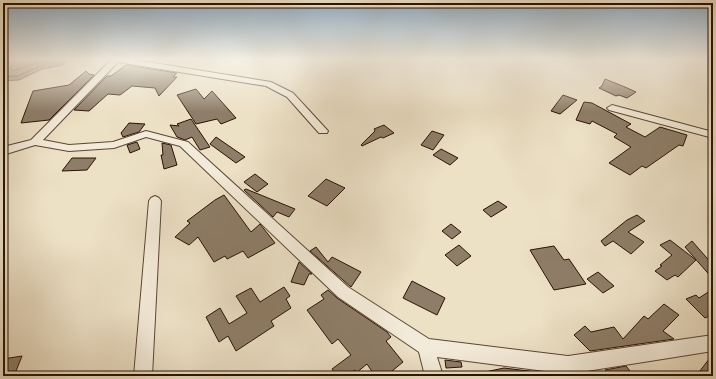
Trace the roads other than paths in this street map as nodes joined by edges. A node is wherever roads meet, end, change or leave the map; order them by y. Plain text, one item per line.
1 (99, 77) edge
2 (224, 77) edge
3 (612, 108) dead end
4 (323, 131) dead end
5 (713, 135) edge
6 (35, 142) junction
7 (3, 151) edge
8 (155, 201) dead end
9 (713, 343) edge
10 (426, 346) junction
11 (143, 376) edge
12 (434, 376) edge

1 - 6 street
2 - 4 street
3 - 5 street
6 - 7 street
6 - 10 street
8 - 11 street
9 - 10 street
10 - 12 street

